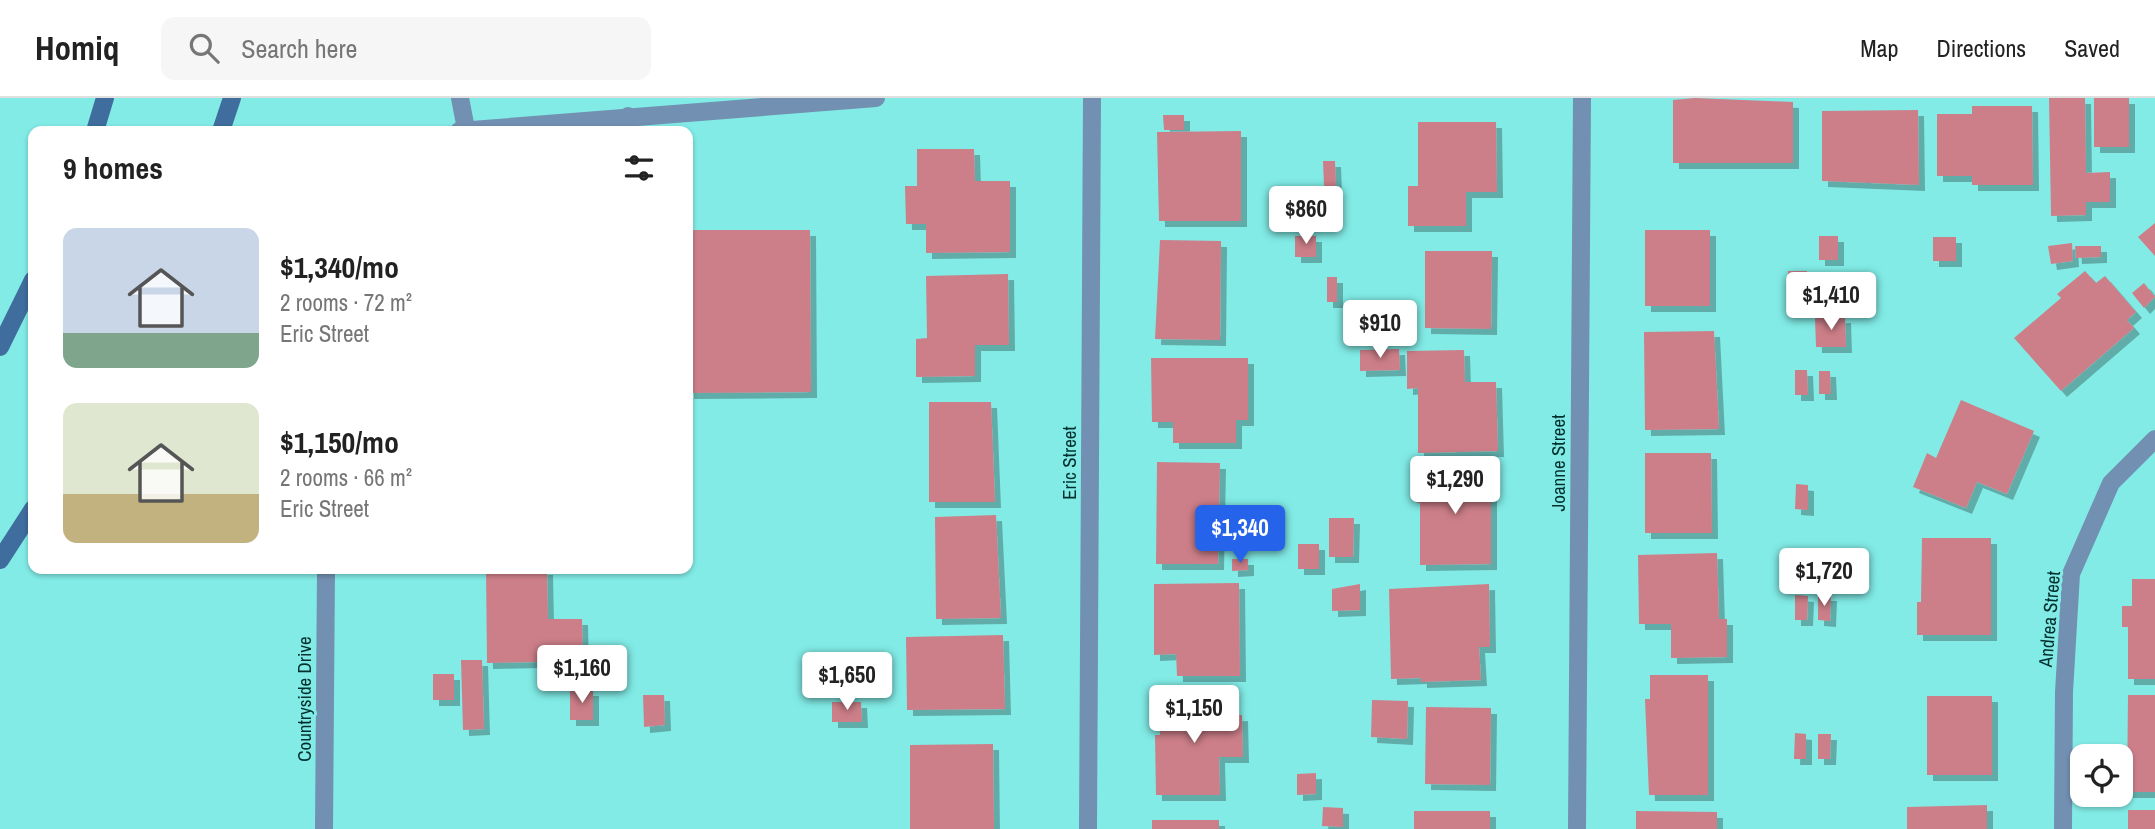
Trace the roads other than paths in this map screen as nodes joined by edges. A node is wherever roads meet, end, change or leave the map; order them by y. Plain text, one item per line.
1 (105, 98) edge
2 (232, 98) edge
3 (460, 98) edge
4 (877, 98) edge
5 (1093, 98) edge
6 (1581, 98) edge
7 (628, 124) edge
8 (97, 126) edge
9 (223, 126) edge
10 (463, 126) edge
11 (573, 126) edge
12 (28, 290) edge
13 (0, 346) edge
14 (2155, 439) edge
15 (28, 517) edge
16 (0, 560) edge
17 (326, 574) edge
18 (324, 829) edge
19 (1088, 829) edge
20 (1577, 829) edge
21 (2063, 829) edge

1 - 8 main road
2 - 9 main road
3 - 10 street
4 - 7 street
5 - 19 street, Eric Street
6 - 20 street, Joanne Street
7 - 11 street
12 - 13 main road
14 - 21 street, Andrea Street
15 - 16 main road
17 - 18 street, Countryside Drive

